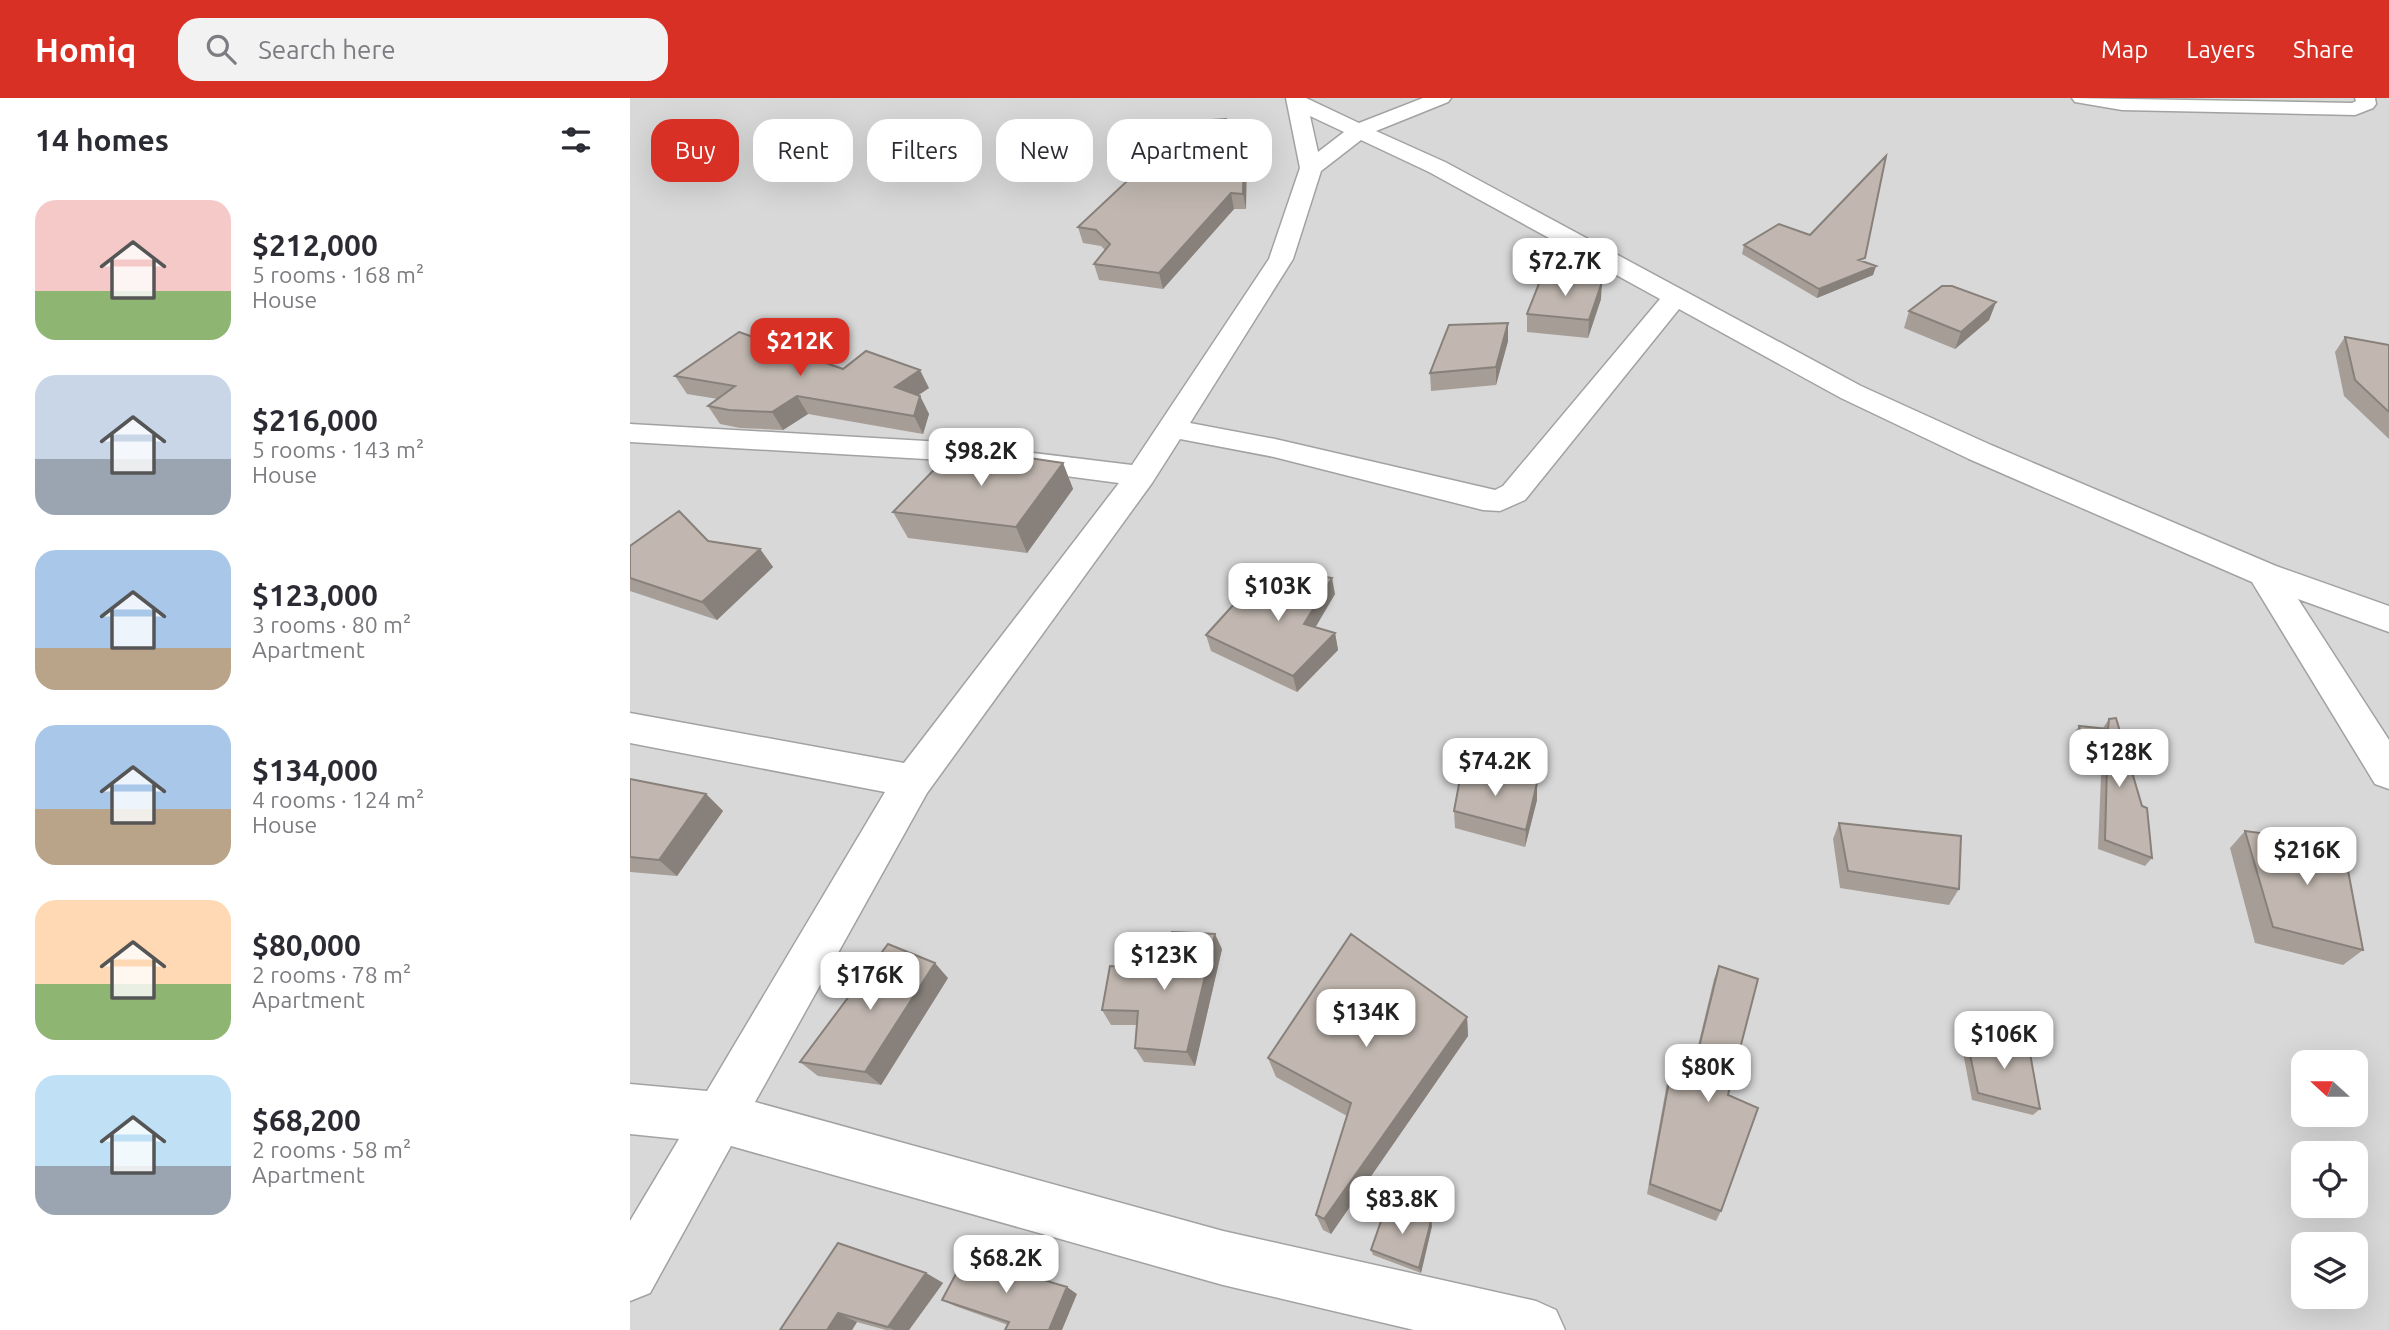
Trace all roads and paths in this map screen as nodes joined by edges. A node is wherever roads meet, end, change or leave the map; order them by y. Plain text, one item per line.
1 (1441, 98) edge
2 (2082, 98) edge
3 (2365, 98) edge
4 (1297, 100) edge
5 (1360, 130) junction
6 (1311, 168) junction
7 (1675, 297) junction
8 (1172, 428) junction
9 (644, 433) edge
10 (630, 455) edge
11 (1141, 476) junction
12 (2264, 574) junction
13 (2389, 619) edge
14 (630, 728) edge
15 (2389, 773) edge
16 (913, 781) junction
17 (630, 1109) edge
18 (721, 1118) junction
19 (630, 1273) edge
20 (1536, 1330) edge

1 - 5 street
2 - 3 street
4 - 5 street
4 - 6 street
5 - 6 street
5 - 7 street
6 - 8 street
7 - 8 street
7 - 12 street
8 - 11 street
9 - 10 street
9 - 11 street
11 - 16 street
12 - 13 street
12 - 15 street
14 - 16 street
16 - 18 street
17 - 18 street
18 - 19 street
18 - 20 street

